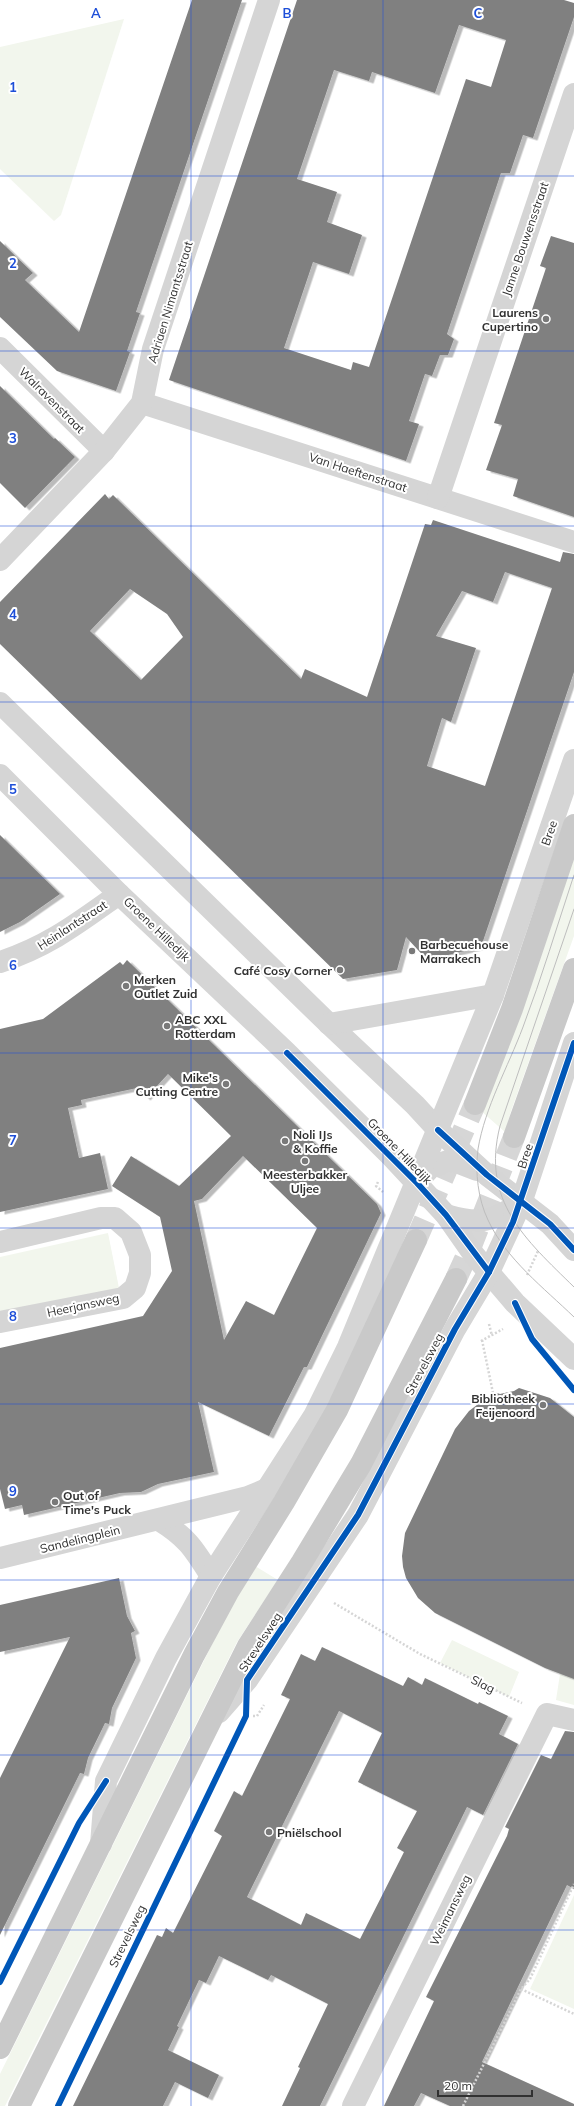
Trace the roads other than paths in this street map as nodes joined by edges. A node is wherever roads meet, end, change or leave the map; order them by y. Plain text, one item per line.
1 (269, 0) edge
2 (574, 94) edge
3 (0, 348) edge
4 (142, 403) junction
5 (104, 451) junction
6 (438, 498) junction
7 (574, 542) edge
8 (0, 560) edge
9 (0, 703) edge
10 (574, 760) edge
11 (0, 775) edge
12 (574, 825) edge
13 (119, 894) junction
14 (0, 962) edge
15 (574, 969) edge
16 (493, 995) junction
17 (329, 1024) junction
18 (574, 1043) edge
19 (475, 1104) tunnel mouth
20 (438, 1130) junction
21 (514, 1137) tunnel mouth
22 (487, 1175) junction
23 (417, 1182) junction
24 (521, 1203) junction
25 (446, 1215) junction
26 (416, 1240) tunnel mouth
27 (0, 1242) edge
28 (574, 1250) edge
29 (489, 1272) junction
30 (456, 1279) tunnel mouth
31 (0, 1322) edge
32 (574, 1360) edge
33 (267, 1489) junction
34 (159, 1520) junction
35 (0, 1558) edge
36 (212, 1576) junction
37 (574, 1720) edge
38 (210, 1721) junction
39 (101, 1844) junction
40 (0, 2048) edge
41 (19, 2106) edge
42 (354, 2106) edge

1 - 4 street, Adriaen Nimantsstraat
2 - 6 street, Janne Bouwensstraat
3 - 5 street, Walravenstraat
4 - 5 street, Adriaen Nimantsstraat
4 - 6 street, Van Haeftenstraat
5 - 8 street, Adriaen Nimantsstraat
6 - 7 street, Van Haeftenstraat
9 - 17 street, Groene Hilledijk
10 - 16 street, Bree
11 - 13 street, Groene Hilledijk
12 - 19 main road, Bree
13 - 14 street, Heinlantstraat
13 - 23 street, Groene Hilledijk
15 - 21 main road, Bree
16 - 17 street
16 - 20 street, Bree
17 - 20 street, Groene Hilledijk
18 - 24 street, Bree
20 - 22 street, Groene Hilledijk
20 - 23 street
22 - 23 street, Groene Hilledijk
22 - 24 street, Groene Hilledijk
23 - 25 street, Groene Hilledijk
23 - 33 street
24 - 25 street
24 - 28 street, Groene Hilledijk
24 - 29 street, Bree
25 - 29 street, Groene Hilledijk
26 - 39 main road
27 - 31 street, Heerjansweg
29 - 32 street, Groene Hilledijk
29 - 38 street, Strevelsweg
30 - 38 main road, Strevelsweg
33 - 34 street, Sandelingplein
33 - 36 street
34 - 35 street, Sandelingplein
34 - 36 street
36 - 39 street
37 - 42 street, Weimansweg
38 - 41 main road, Strevelsweg
39 - 40 main road

